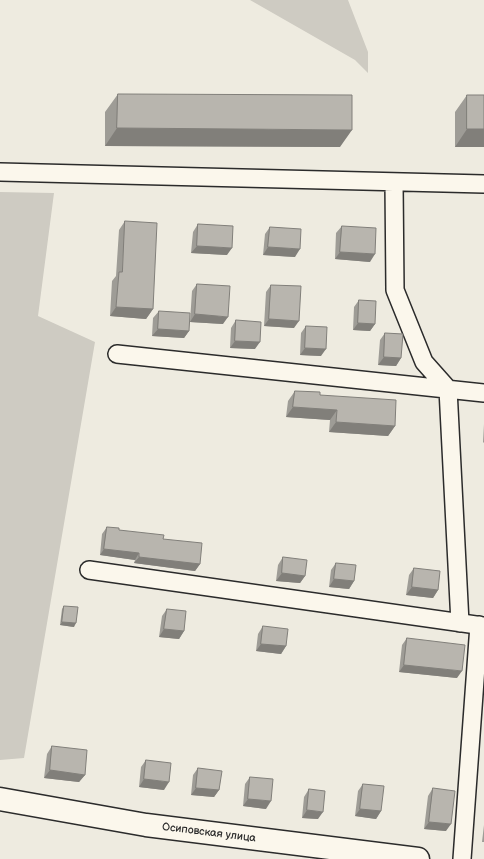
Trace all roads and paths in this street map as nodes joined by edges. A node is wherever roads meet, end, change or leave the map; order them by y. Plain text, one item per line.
1 (0, 172) edge
2 (394, 183) junction
3 (484, 184) edge
4 (117, 354) dead end
5 (448, 389) junction
6 (484, 393) edge
7 (89, 570) dead end
8 (460, 623) junction
9 (481, 626) edge
10 (0, 799) edge
11 (418, 859) edge
12 (462, 859) edge

1 - 2 street
2 - 3 street
2 - 5 street
4 - 5 street
5 - 6 street
5 - 8 street
7 - 8 street
8 - 9 street
9 - 12 street
10 - 11 street, Осиповская улица

